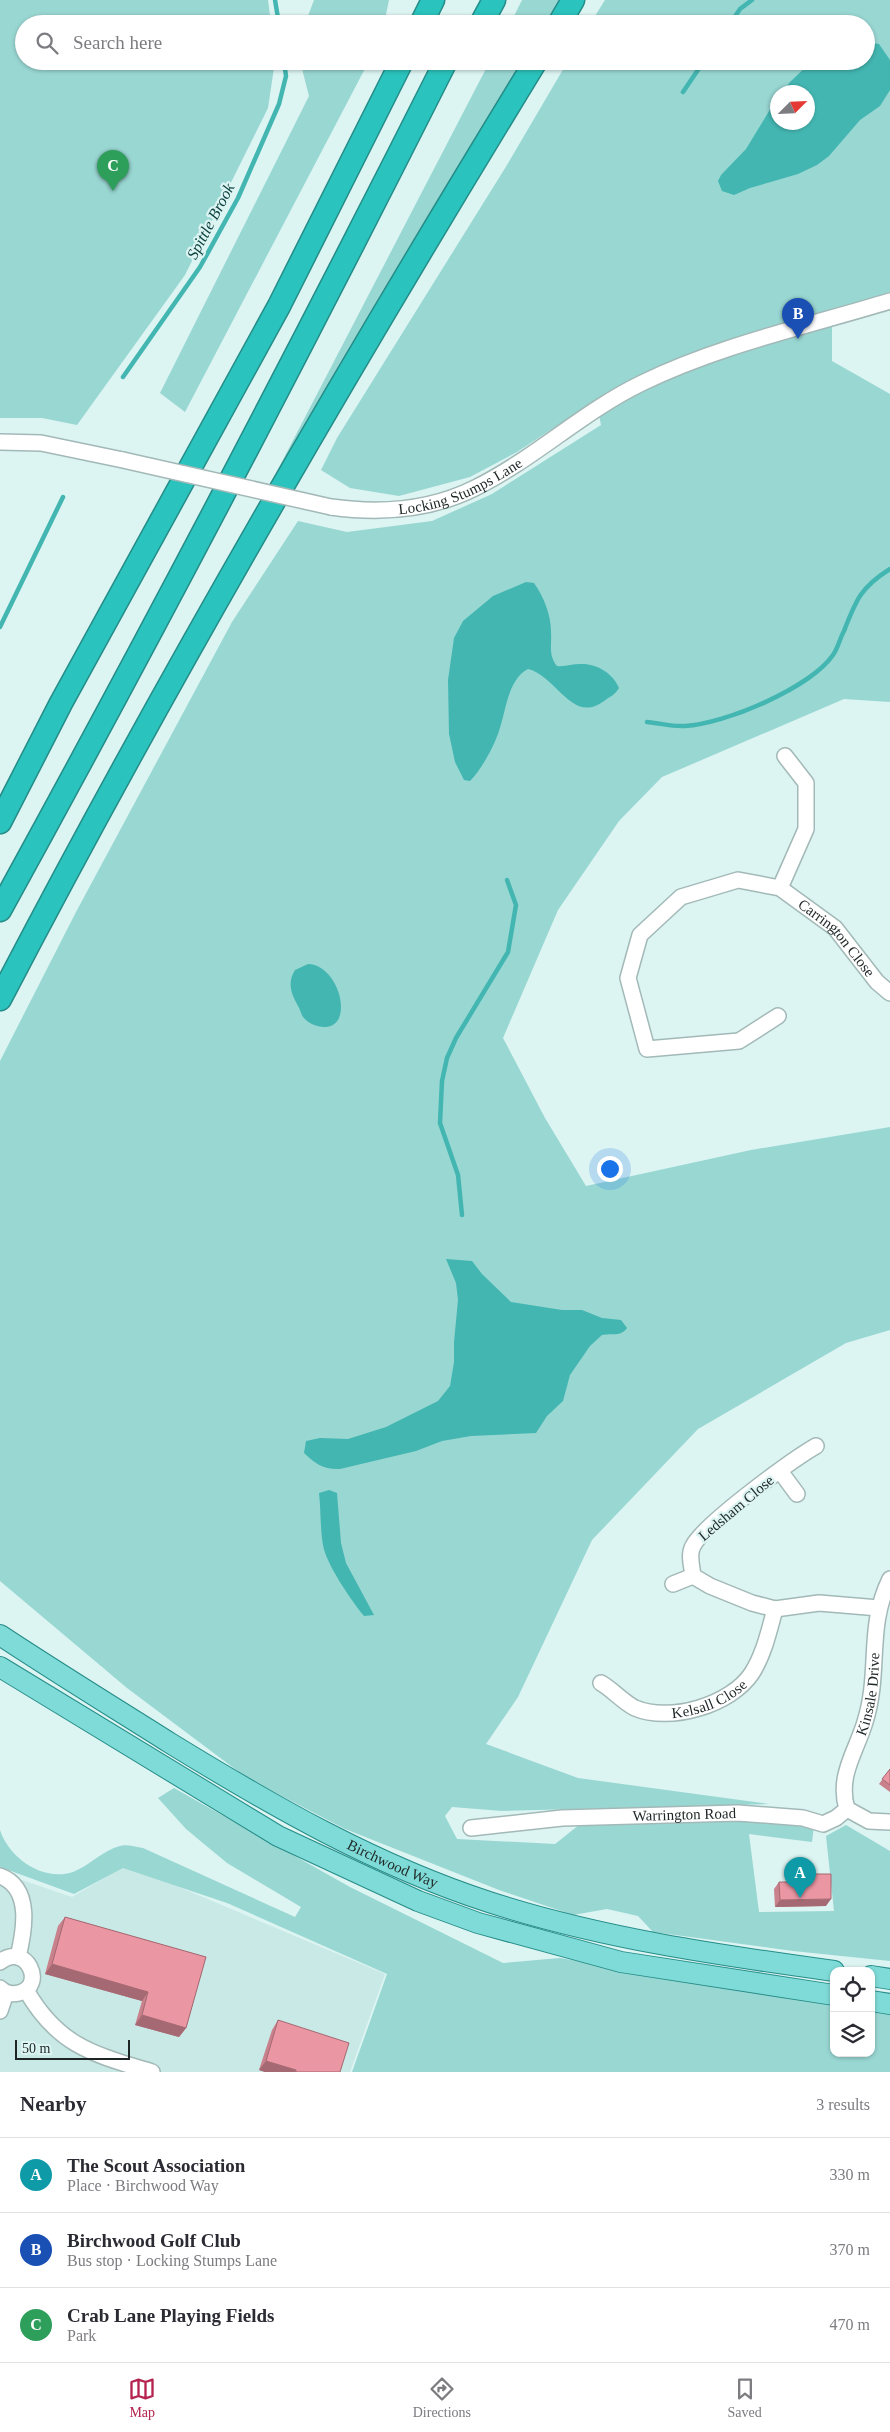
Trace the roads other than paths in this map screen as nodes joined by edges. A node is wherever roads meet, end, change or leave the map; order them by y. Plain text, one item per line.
1 (418, 0) edge
2 (433, 0) edge
3 (477, 0) edge
4 (494, 0) edge
5 (574, 0) edge
6 (412, 15) edge
7 (426, 15) edge
8 (470, 15) edge
9 (486, 15) edge
10 (565, 15) edge
11 (386, 70) edge
12 (397, 70) edge
13 (441, 70) edge
14 (455, 70) edge
15 (531, 70) edge
16 (890, 301) edge
17 (279, 306) junction
18 (308, 335) junction
19 (0, 442) edge
20 (785, 756) dead end
21 (0, 822) edge
22 (780, 888) junction
23 (0, 910) edge
24 (890, 993) edge
25 (0, 999) edge
26 (778, 1016) dead end
27 (816, 1446) dead end
28 (780, 1471) junction
29 (797, 1494) dead end
30 (693, 1576) junction
31 (890, 1579) edge
32 (673, 1584) dead end
33 (878, 1608) junction
34 (775, 1609) junction
35 (0, 1635) edge
36 (0, 1667) edge
37 (601, 1683) dead end
38 (847, 1809) junction
39 (890, 1822) edge
40 (471, 1828) dead end
41 (0, 1876) edge
42 (18, 1957) junction
43 (0, 1962) edge
44 (830, 1970) edge
45 (875, 1977) edge
46 (890, 1979) edge
47 (3, 1990) edge
48 (26, 1990) junction
49 (830, 1994) edge
50 (875, 2002) edge
51 (890, 2004) edge
52 (0, 2011) edge
53 (152, 2072) edge

1 - 6 highway
2 - 7 highway
3 - 8 highway
4 - 9 highway
5 - 10 highway
11 - 17 highway
12 - 17 highway
13 - 18 highway
14 - 18 highway
15 - 25 highway
16 - 19 street, Locking Stumps Lane, bridge
17 - 21 highway
18 - 23 highway
20 - 22 street
22 - 24 street, Carrington Close
22 - 26 street, Carrington Close
27 - 28 street, Ledsham Close
28 - 29 street
28 - 30 street, Ledsham Close
30 - 32 street
30 - 34 street
31 - 33 street, Kinsale Drive
33 - 34 street
33 - 38 street, Kinsale Drive
34 - 37 street, Kelsall Close
35 - 44 main road, Birchwood Way
36 - 49 main road, Birchwood Way
38 - 39 street
38 - 40 street, Warrington Road
41 - 42 street
42 - 43 street
42 - 48 street
45 - 46 main road
47 - 48 street
47 - 52 street
48 - 53 street
50 - 51 main road

